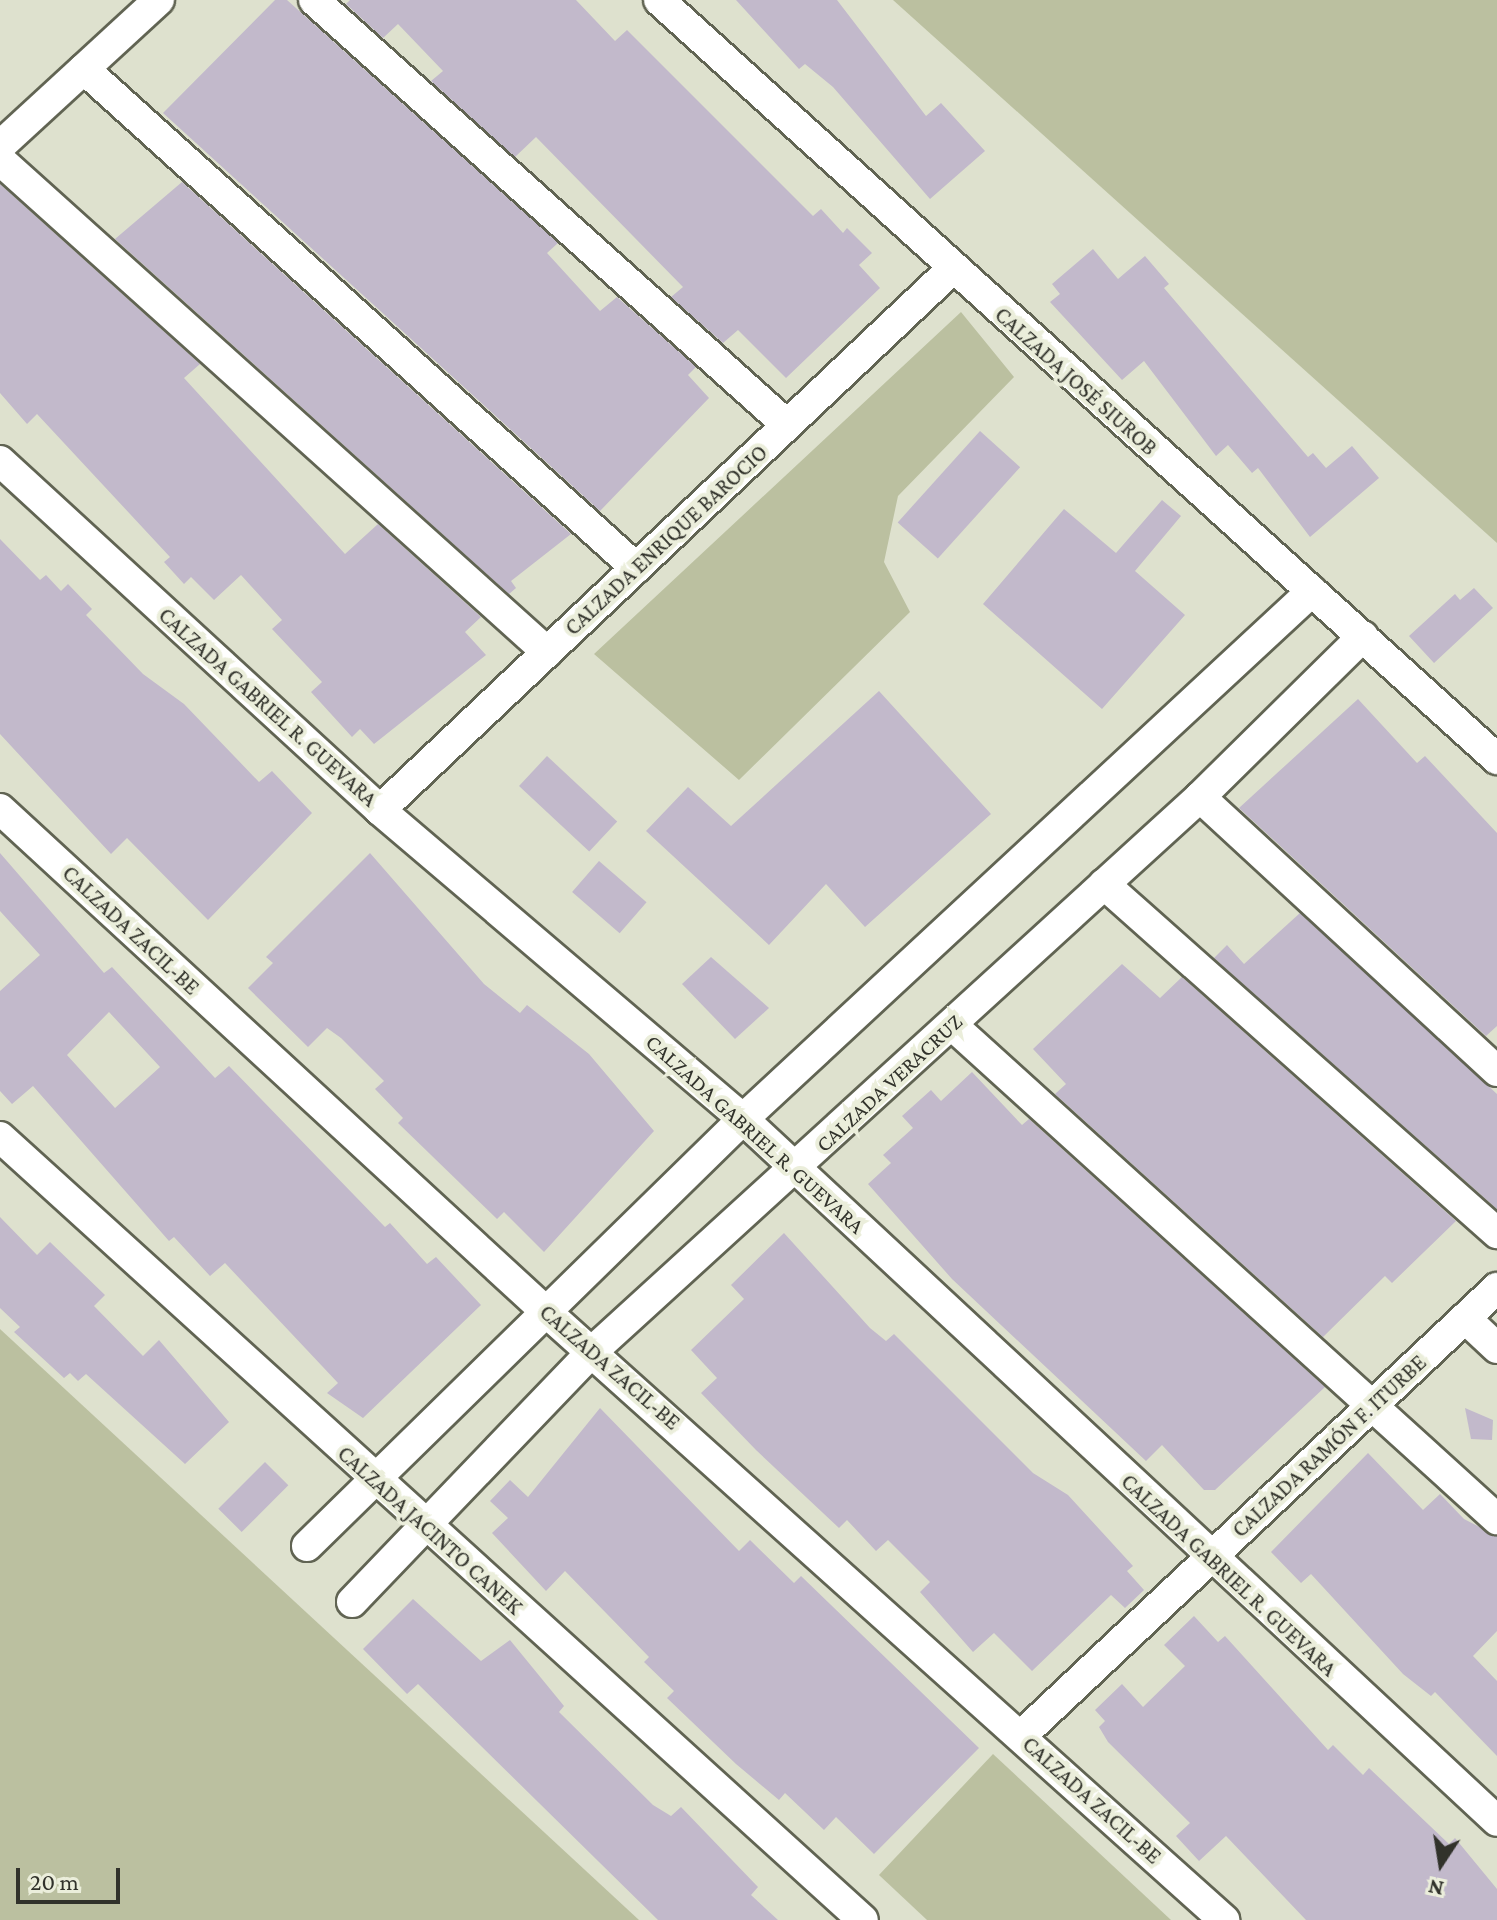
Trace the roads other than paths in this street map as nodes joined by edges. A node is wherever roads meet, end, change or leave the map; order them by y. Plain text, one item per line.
1 (159, 0) edge
2 (314, 0) edge
3 (659, 0) edge
4 (84, 69) junction
5 (0, 146) edge
6 (0, 160) edge
7 (951, 270) junction
8 (787, 425) junction
9 (0, 461) edge
10 (636, 568) junction
11 (1312, 591) junction
12 (1363, 636) junction
13 (547, 652) junction
14 (1497, 759) edge
15 (1200, 797) junction
16 (0, 809) edge
17 (380, 810) junction
18 (1104, 884) junction
19 (952, 1025) junction
20 (1497, 1071) edge
21 (743, 1119) junction
22 (0, 1137) edge
23 (797, 1168) junction
24 (1497, 1233) edge
25 (1497, 1288) edge
26 (544, 1310) junction
27 (1465, 1318) junction
28 (1497, 1348) edge
29 (595, 1349) junction
30 (1373, 1404) junction
31 (374, 1480) junction
32 (1497, 1519) edge
33 (422, 1525) junction
34 (307, 1546) dead end
35 (1209, 1559) junction
36 (352, 1602) dead end
37 (1021, 1736) junction
38 (1497, 1821) edge
39 (863, 1920) edge
40 (1224, 1920) edge

1 - 4 street
2 - 8 street
3 - 7 street, CALZADA JOSÉ SIUROB
4 - 5 street
4 - 10 street
6 - 13 street
7 - 8 street, CALZADA ENRIQUE BAROCIO
7 - 11 street, CALZADA JOSÉ SIUROB
8 - 10 street, CALZADA ENRIQUE BAROCIO
9 - 17 street, CALZADA GABRIEL R. GUEVARA
10 - 13 street, CALZADA ENRIQUE BAROCIO
11 - 12 street, CALZADA JOSÉ SIUROB
11 - 21 street
12 - 14 street, CALZADA JOSÉ SIUROB
12 - 15 street, CALZADA VERACRUZ
13 - 17 street, CALZADA ENRIQUE BAROCIO
15 - 18 street, CALZADA VERACRUZ
15 - 20 street
16 - 26 street, CALZADA ZACIL-BE
17 - 21 street, CALZADA GABRIEL R. GUEVARA
18 - 19 street, CALZADA VERACRUZ
18 - 24 street
19 - 23 street, CALZADA VERACRUZ
19 - 30 street
21 - 23 street, CALZADA GABRIEL R. GUEVARA
21 - 26 street
22 - 31 street, CALZADA JACINTO CANEK
23 - 29 street, CALZADA VERACRUZ
23 - 35 street, CALZADA GABRIEL R. GUEVARA
25 - 27 street, CALZADA RAMÓN F. ITURBE
26 - 29 street, CALZADA ZACIL-BE
26 - 31 street
27 - 28 street
27 - 30 street, CALZADA RAMÓN F. ITURBE
29 - 33 street, CALZADA VERACRUZ
29 - 37 street, CALZADA ZACIL-BE
30 - 32 street
30 - 35 street, CALZADA RAMÓN F. ITURBE
31 - 33 street, CALZADA JACINTO CANEK
31 - 34 street
33 - 36 street, CALZADA VERACRUZ
33 - 39 street, CALZADA JACINTO CANEK
35 - 37 street, CALZADA RAMÓN F. ITURBE
35 - 38 street, CALZADA GABRIEL R. GUEVARA
37 - 40 street, CALZADA ZACIL-BE

